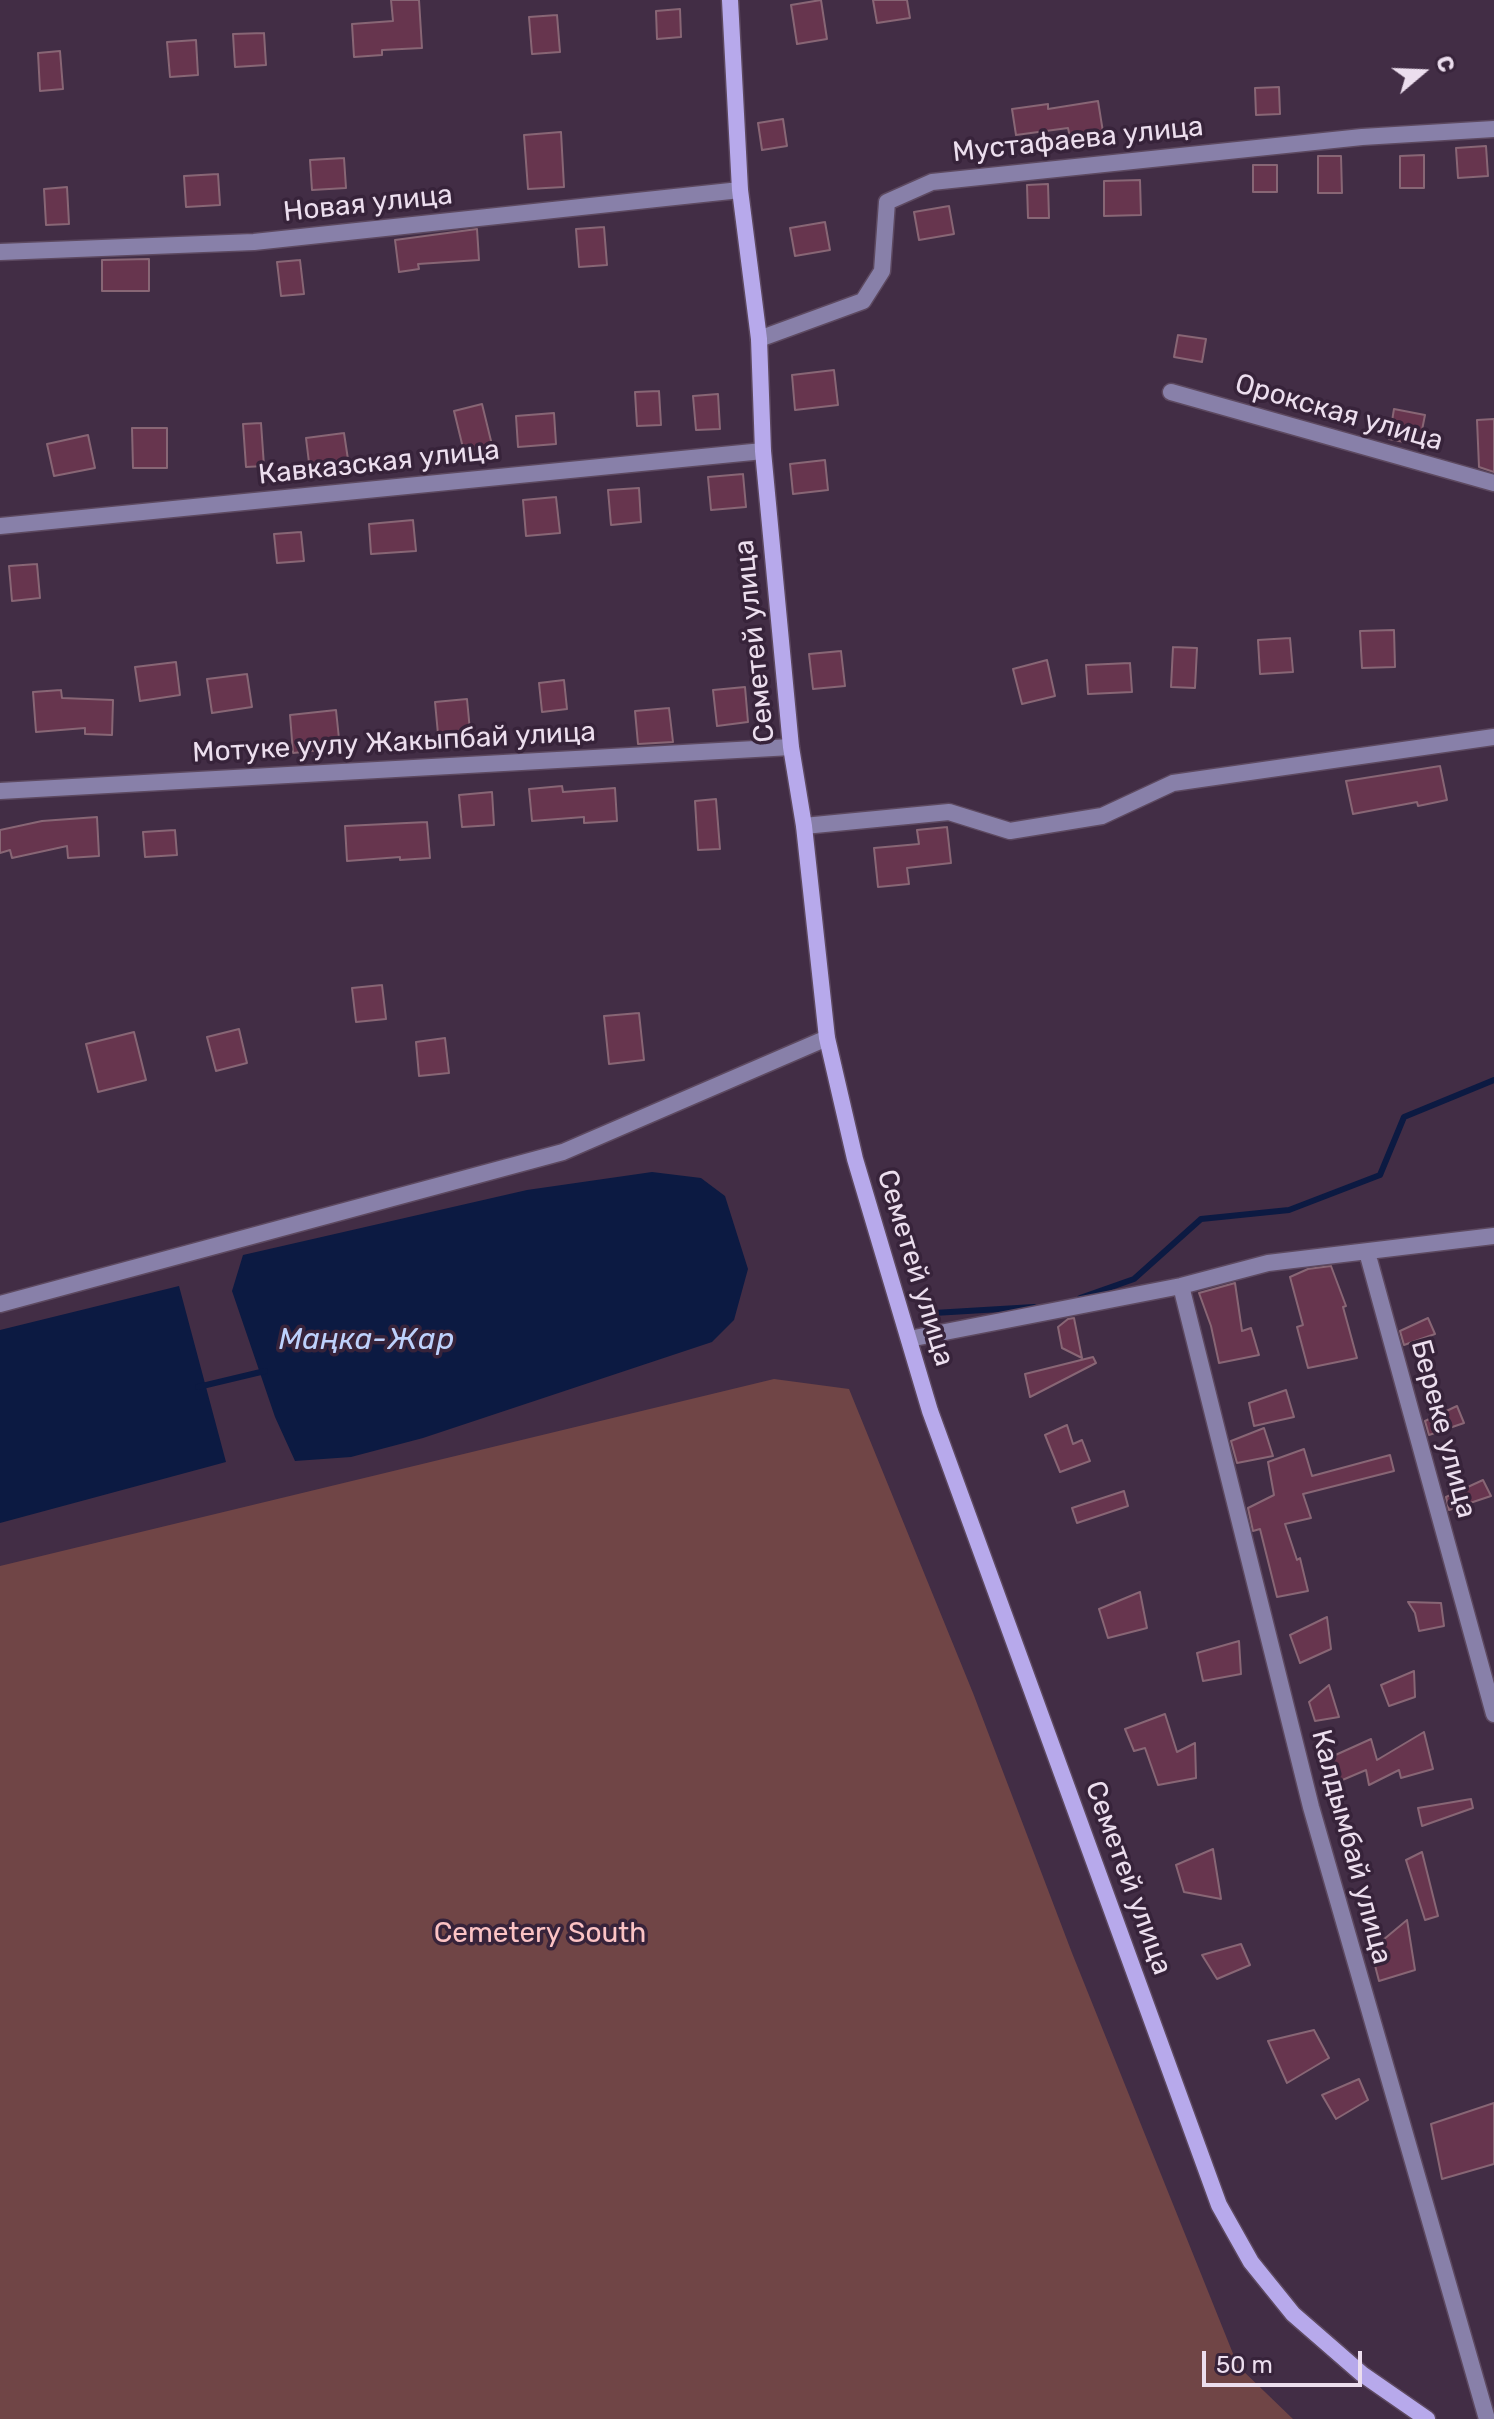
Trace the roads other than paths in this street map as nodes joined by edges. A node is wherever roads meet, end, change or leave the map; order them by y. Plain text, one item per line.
1 (730, 0) edge
2 (1494, 129) edge
3 (740, 190) junction
4 (0, 252) edge
5 (759, 339) junction
6 (1171, 392) dead end
7 (763, 451) junction
8 (1494, 483) edge
9 (0, 526) edge
10 (1494, 737) edge
11 (791, 747) junction
12 (0, 791) edge
13 (804, 826) junction
14 (827, 1038) junction
15 (1494, 1236) edge
16 (1367, 1252) junction
17 (1181, 1286) junction
18 (0, 1304) edge
19 (909, 1339) junction
20 (1494, 1714) edge
21 (1427, 2419) edge
22 (1487, 2419) edge

1 - 3 street, Семетей улица
2 - 5 street, Мустафаева улица
3 - 4 street, Новая улица
3 - 5 street, Семетей улица
5 - 7 street, Семетей улица
6 - 8 street, Орокская улица
7 - 9 street, Кавказская улица
7 - 11 street, Семетей улица
10 - 13 street
11 - 12 street, Мотуке уулу Жакыпбай улица
11 - 13 street, Семетей улица
13 - 14 street, Семетей улица
14 - 18 street
14 - 19 street, Семетей улица
15 - 16 street
16 - 17 street
16 - 20 street, Береке улица
17 - 19 street
17 - 22 street, Калдымбай улица
19 - 21 street, Семетей улица

